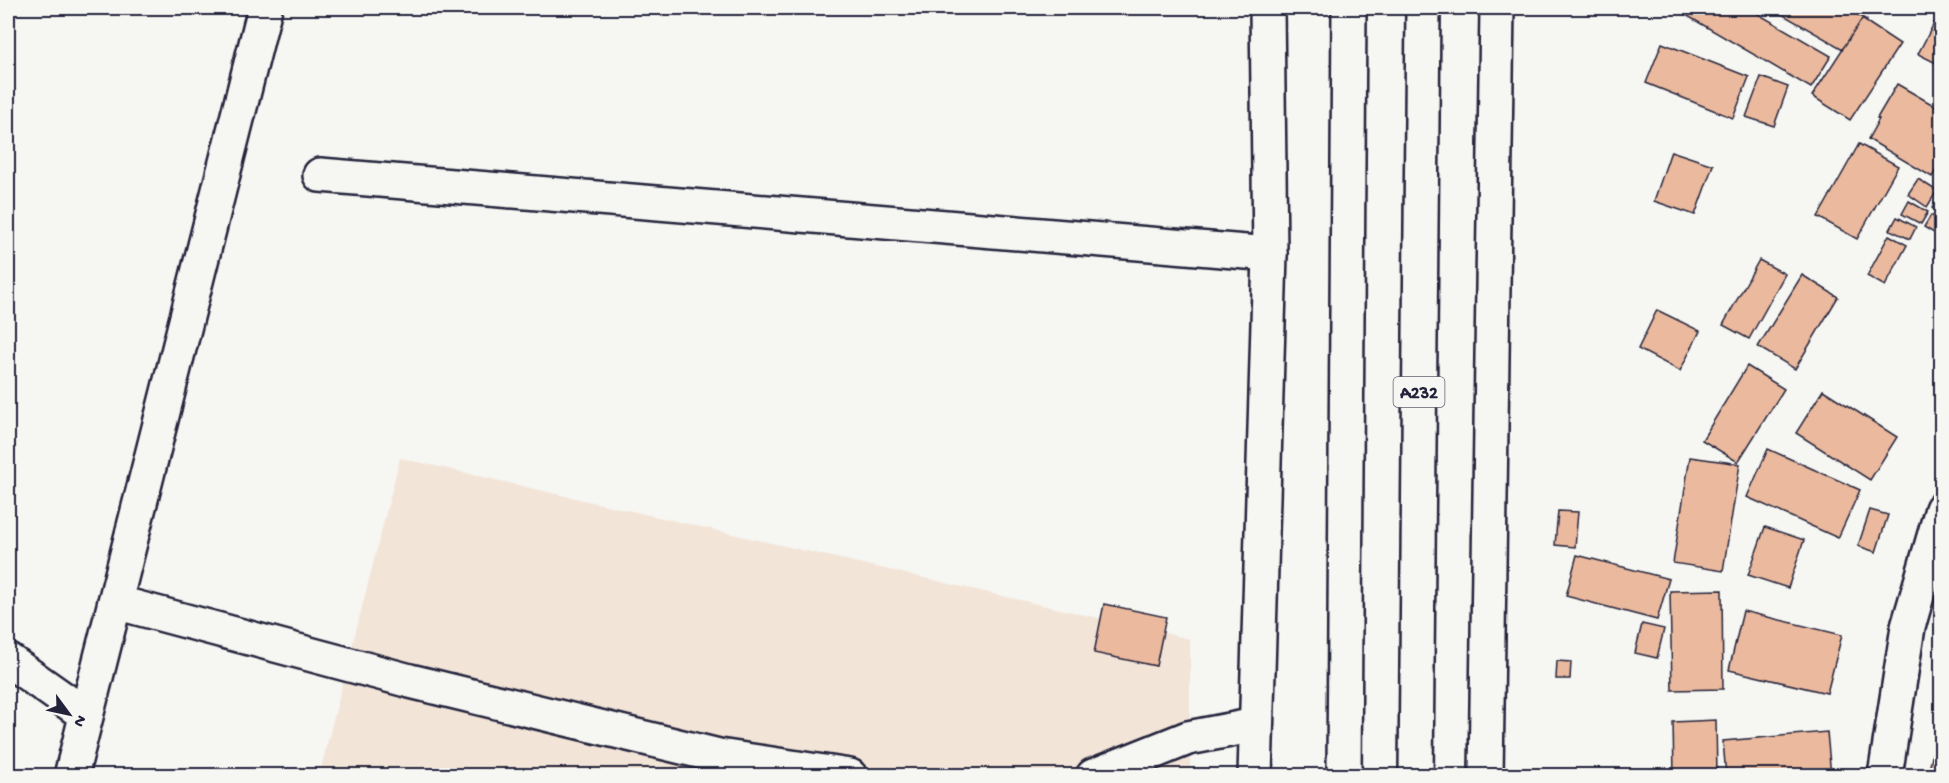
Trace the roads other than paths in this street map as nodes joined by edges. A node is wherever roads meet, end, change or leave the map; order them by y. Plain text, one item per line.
1 (265, 8) edge
2 (1267, 8) edge
3 (1349, 8) edge
4 (1423, 8) edge
5 (1497, 8) edge
6 (320, 175) dead end
7 (1270, 254) junction
8 (1941, 509) edge
9 (115, 602) junction
10 (8, 660) edge
11 (86, 715) junction
12 (1256, 725) junction
13 (71, 776) edge
14 (850, 776) edge
15 (1093, 776) edge
16 (1255, 776) edge
17 (1344, 776) edge
18 (1416, 776) edge
19 (1486, 776) edge
20 (1885, 776) edge

1 - 9 main road
2 - 7 main road
3 - 17 main road
4 - 18 main road, A232
5 - 19 main road
6 - 7 main road
7 - 12 main road
8 - 20 main road
9 - 11 main road
9 - 14 main road
10 - 11 main road
11 - 13 main road
12 - 15 main road
12 - 16 main road

